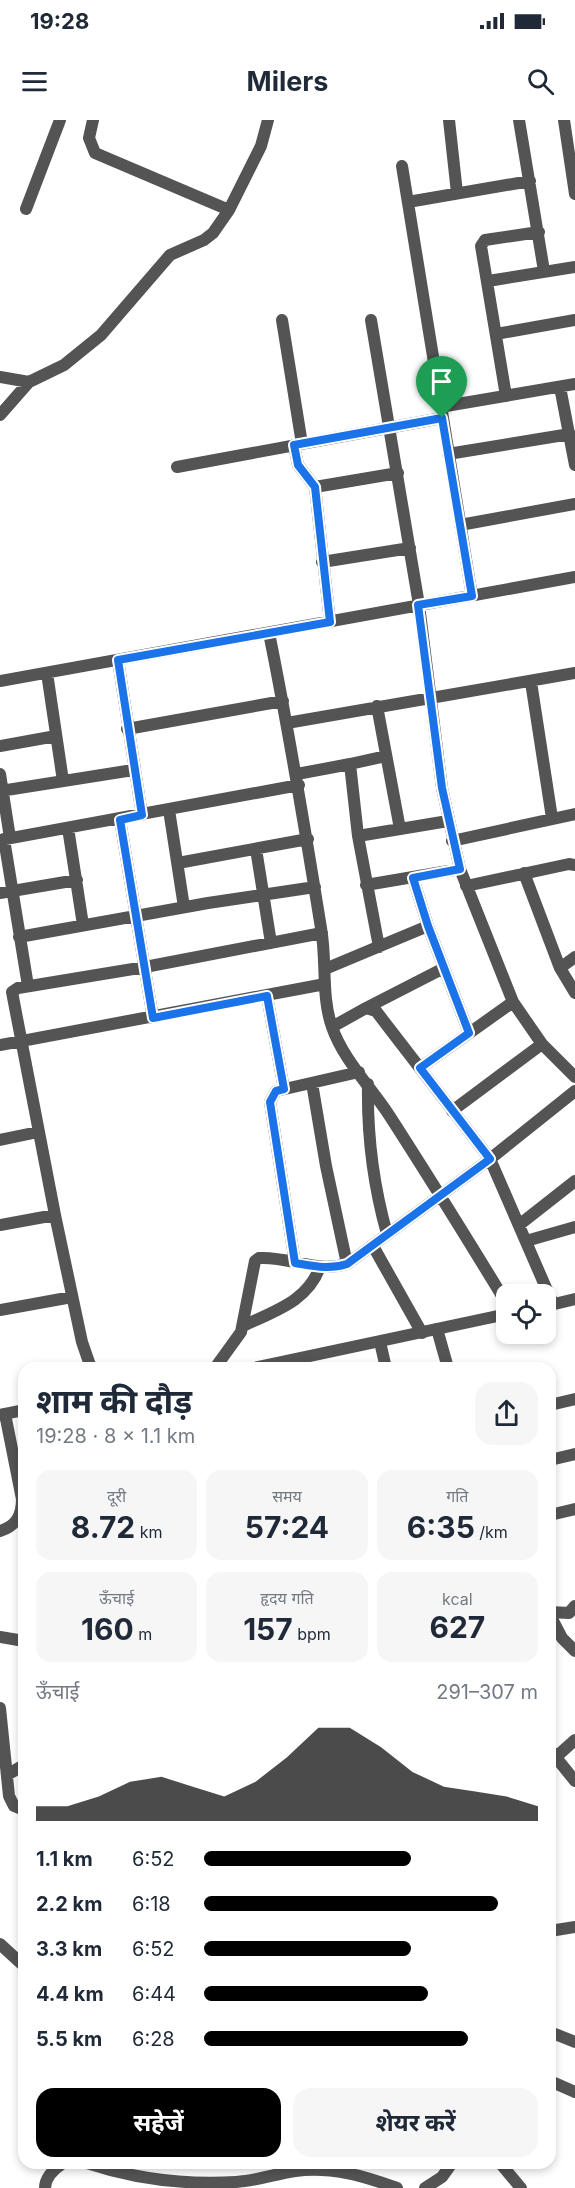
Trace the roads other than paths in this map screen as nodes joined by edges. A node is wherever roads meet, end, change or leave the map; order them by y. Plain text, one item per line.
1 (60, 120) edge
2 (93, 120) edge
3 (268, 120) edge
4 (449, 120) edge
5 (519, 120) edge
6 (564, 120) edge
7 (402, 166) dead end
8 (530, 181) junction
9 (457, 193) junction
10 (575, 194) edge
11 (408, 202) junction
12 (27, 209) dead end
13 (230, 210) junction
14 (538, 232) junction
15 (575, 267) edge
16 (544, 272) junction
17 (488, 281) junction
18 (282, 320) dead end
19 (371, 320) dead end
20 (575, 320) edge
21 (496, 333) junction
22 (0, 376) edge
23 (29, 382) junction
24 (575, 384) edge
25 (560, 387) junction
26 (506, 396) junction
27 (441, 412) junction
28 (0, 415) edge
29 (390, 427) junction
30 (570, 434) junction
31 (298, 444) junction
32 (448, 454) junction
33 (575, 465) edge
34 (177, 467) dead end
35 (398, 473) junction
36 (315, 487) junction
37 (575, 504) edge
38 (460, 525) junction
39 (410, 548) junction
40 (322, 562) junction
41 (575, 577) edge
42 (472, 596) junction
43 (418, 605) junction
44 (330, 622) junction
45 (269, 633) junction
46 (118, 660) junction
47 (47, 673) junction
48 (575, 673) edge
49 (0, 681) edge
50 (531, 681) junction
51 (431, 698) junction
52 (283, 701) junction
53 (377, 706) junction
54 (287, 723) junction
55 (127, 729) junction
56 (56, 736) junction
57 (0, 746) edge
58 (386, 756) junction
59 (350, 764) junction
60 (133, 770) junction
61 (0, 774) edge
62 (298, 780) junction
63 (63, 781) junction
64 (1, 790) edge
65 (169, 810) junction
66 (575, 813) edge
67 (142, 815) junction
68 (552, 818) junction
69 (120, 820) junction
70 (448, 821) junction
71 (68, 828) junction
72 (400, 828) junction
73 (358, 836) junction
74 (5, 839) edge
75 (308, 839) junction
76 (452, 841) junction
77 (256, 849) junction
78 (178, 862) junction
79 (575, 865) edge
80 (460, 869) junction
81 (524, 873) junction
82 (413, 878) junction
83 (77, 880) junction
84 (366, 885) junction
85 (466, 886) junction
86 (315, 887) junction
87 (6, 892) edge
88 (264, 895) junction
89 (184, 907) junction
90 (136, 916) junction
91 (83, 925) junction
92 (428, 926) junction
93 (322, 933) junction
94 (19, 937) junction
95 (271, 943) junction
96 (379, 947) junction
97 (575, 957) edge
98 (145, 968) junction
99 (444, 968) junction
100 (560, 968) junction
101 (325, 969) junction
102 (325, 984) junction
103 (28, 986) junction
104 (575, 993) edge
105 (267, 996) junction
106 (513, 1002) junction
107 (366, 1008) junction
108 (153, 1018) junction
109 (332, 1027) junction
110 (469, 1033) junction
111 (20, 1042) junction
112 (542, 1044) junction
113 (0, 1046) edge
114 (420, 1068) junction
115 (359, 1072) junction
116 (575, 1077) edge
117 (312, 1083) junction
118 (368, 1084) junction
119 (284, 1089) junction
120 (575, 1091) edge
121 (452, 1111) junction
122 (38, 1132) junction
123 (0, 1140) edge
124 (490, 1159) junction
125 (575, 1181) edge
126 (441, 1195) junction
127 (55, 1215) junction
128 (0, 1225) edge
129 (519, 1225) junction
130 (575, 1227) edge
131 (387, 1234) junction
132 (526, 1241) junction
133 (373, 1246) junction
134 (295, 1263) junction
135 (347, 1264) junction
136 (320, 1267) junction
137 (542, 1284) edge
138 (496, 1286) edge
139 (72, 1297) junction
140 (575, 1299) edge
141 (556, 1304) edge
142 (0, 1310) edge
143 (496, 1316) edge
144 (243, 1326) junction
145 (437, 1329) junction
146 (422, 1333) junction
147 (380, 1342) junction
148 (89, 1362) edge
149 (219, 1362) edge
150 (303, 1362) edge
151 (385, 1362) edge
152 (446, 1362) edge
153 (575, 1400) edge
154 (556, 1404) edge
155 (18, 1411) edge
156 (2, 1414) edge
157 (575, 1454) edge
158 (556, 1459) edge
159 (18, 1469) edge
160 (575, 1509) edge
161 (556, 1514) edge
162 (18, 1519) edge
163 (0, 1531) edge
164 (575, 1606) edge
165 (556, 1614) edge
166 (556, 1626) edge
167 (0, 1637) edge
168 (18, 1640) edge
169 (575, 1652) edge
170 (0, 1708) edge
171 (575, 1740) edge
172 (556, 1752) edge
173 (556, 1758) edge
174 (18, 1769) edge
175 (7, 1775) junction
176 (575, 1781) edge
177 (18, 1808) edge
178 (575, 1927) edge
179 (556, 1930) edge
180 (0, 1944) edge
181 (18, 1960) edge
182 (556, 2034) edge
183 (575, 2042) edge
184 (556, 2084) edge
185 (575, 2092) edge
186 (54, 2169) edge
187 (107, 2169) edge
188 (287, 2169) edge
189 (316, 2169) edge
190 (447, 2169) edge
191 (504, 2169) edge
192 (516, 2186) edge
193 (45, 2188) edge
194 (398, 2188) edge
195 (425, 2188) edge

1 - 12 street
2 - 13 street
3 - 13 street
4 - 9 street
5 - 8 street
6 - 10 street
7 - 11 street
8 - 9 street
8 - 14 street
9 - 11 street
11 - 27 street
13 - 23 street
14 - 16 street
14 - 17 street
15 - 16 street
16 - 17 street
17 - 21 street
18 - 31 street
19 - 29 street
20 - 21 street
21 - 26 street
22 - 23 street
23 - 28 street
24 - 25 street
25 - 26 street
25 - 30 street
26 - 27 street
27 - 29 street
27 - 32 street
29 - 31 street
29 - 35 street
30 - 32 street
30 - 33 street
31 - 34 street
31 - 36 street
32 - 38 street
35 - 36 street
35 - 39 street
36 - 40 street
37 - 38 street
38 - 42 street
39 - 40 street
39 - 43 street
40 - 44 street
41 - 42 street
42 - 43 street
43 - 44 street
43 - 51 street
44 - 45 street
45 - 46 street
45 - 52 street
46 - 47 street
46 - 55 street
47 - 49 street
47 - 56 street
48 - 50 street
50 - 51 street
50 - 68 street
51 - 53 street
51 - 70 street
52 - 54 street
52 - 55 street
53 - 54 street
53 - 58 street
54 - 62 street
55 - 60 street
56 - 57 street
56 - 63 street
58 - 59 street
58 - 72 street
59 - 62 street
59 - 73 street
60 - 63 street
60 - 67 street
61 - 64 street
62 - 65 street
62 - 75 street
63 - 64 street
64 - 74 street
65 - 67 street
65 - 78 street
66 - 68 street
67 - 69 street
68 - 76 street
69 - 71 street
69 - 90 street
70 - 72 street
70 - 76 street
71 - 74 street
71 - 83 street
72 - 73 street
73 - 84 street
74 - 87 street
75 - 77 street
75 - 86 street
76 - 80 street
77 - 78 street
77 - 88 street
78 - 89 street
79 - 81 street
80 - 82 street
80 - 85 street
81 - 85 street
81 - 100 street
82 - 84 street
82 - 92 street
83 - 87 street
83 - 91 street
84 - 96 street
85 - 106 street
86 - 88 street
86 - 93 street
87 - 94 street
88 - 89 street
88 - 95 street
89 - 90 street
90 - 91 street
90 - 98 street
91 - 94 street
92 - 96 street
92 - 99 street
93 - 95 street
93 - 101 street
94 - 103 street
95 - 98 street
96 - 101 street
97 - 100 street
98 - 103 street
98 - 108 street
99 - 107 street
99 - 110 street
100 - 104 street
101 - 102 street
102 - 105 street
102 - 109 street
103 - 111 street
105 - 108 street
105 - 119 street
106 - 110 street
106 - 112 street
107 - 109 street
107 - 114 street
108 - 111 street
109 - 115 street
110 - 114 street
111 - 113 street
111 - 122 street
112 - 116 street
112 - 121 street
114 - 121 street
115 - 117 street
115 - 118 street
117 - 119 street
117 - 135 street
118 - 126 street
118 - 131 street
119 - 134 street
120 - 124 street
121 - 124 street
122 - 123 street
122 - 127 street
124 - 126 street
124 - 129 street
125 - 129 street
126 - 131 street
126 - 138 street
127 - 128 street
127 - 139 street
129 - 132 street
130 - 132 street
131 - 133 street
132 - 137 street
133 - 135 street
133 - 146 street
134 - 136 street
134 - 144 street
135 - 136 street
136 - 144 street
139 - 142 street
139 - 148 street
140 - 141 street
143 - 145 street
144 - 149 street
145 - 146 street
145 - 152 street
146 - 147 street
147 - 150 street
147 - 151 street
153 - 154 street
155 - 156 street
156 - 159 street
157 - 158 street
160 - 161 street
162 - 163 street
164 - 165 street
166 - 169 street
167 - 168 street
170 - 175 street
171 - 172 street
173 - 176 street
174 - 175 street
175 - 177 street
178 - 179 street
180 - 181 street
182 - 183 street
184 - 185 street
186 - 193 street
187 - 188 street
189 - 194 street
190 - 195 street
191 - 192 street

